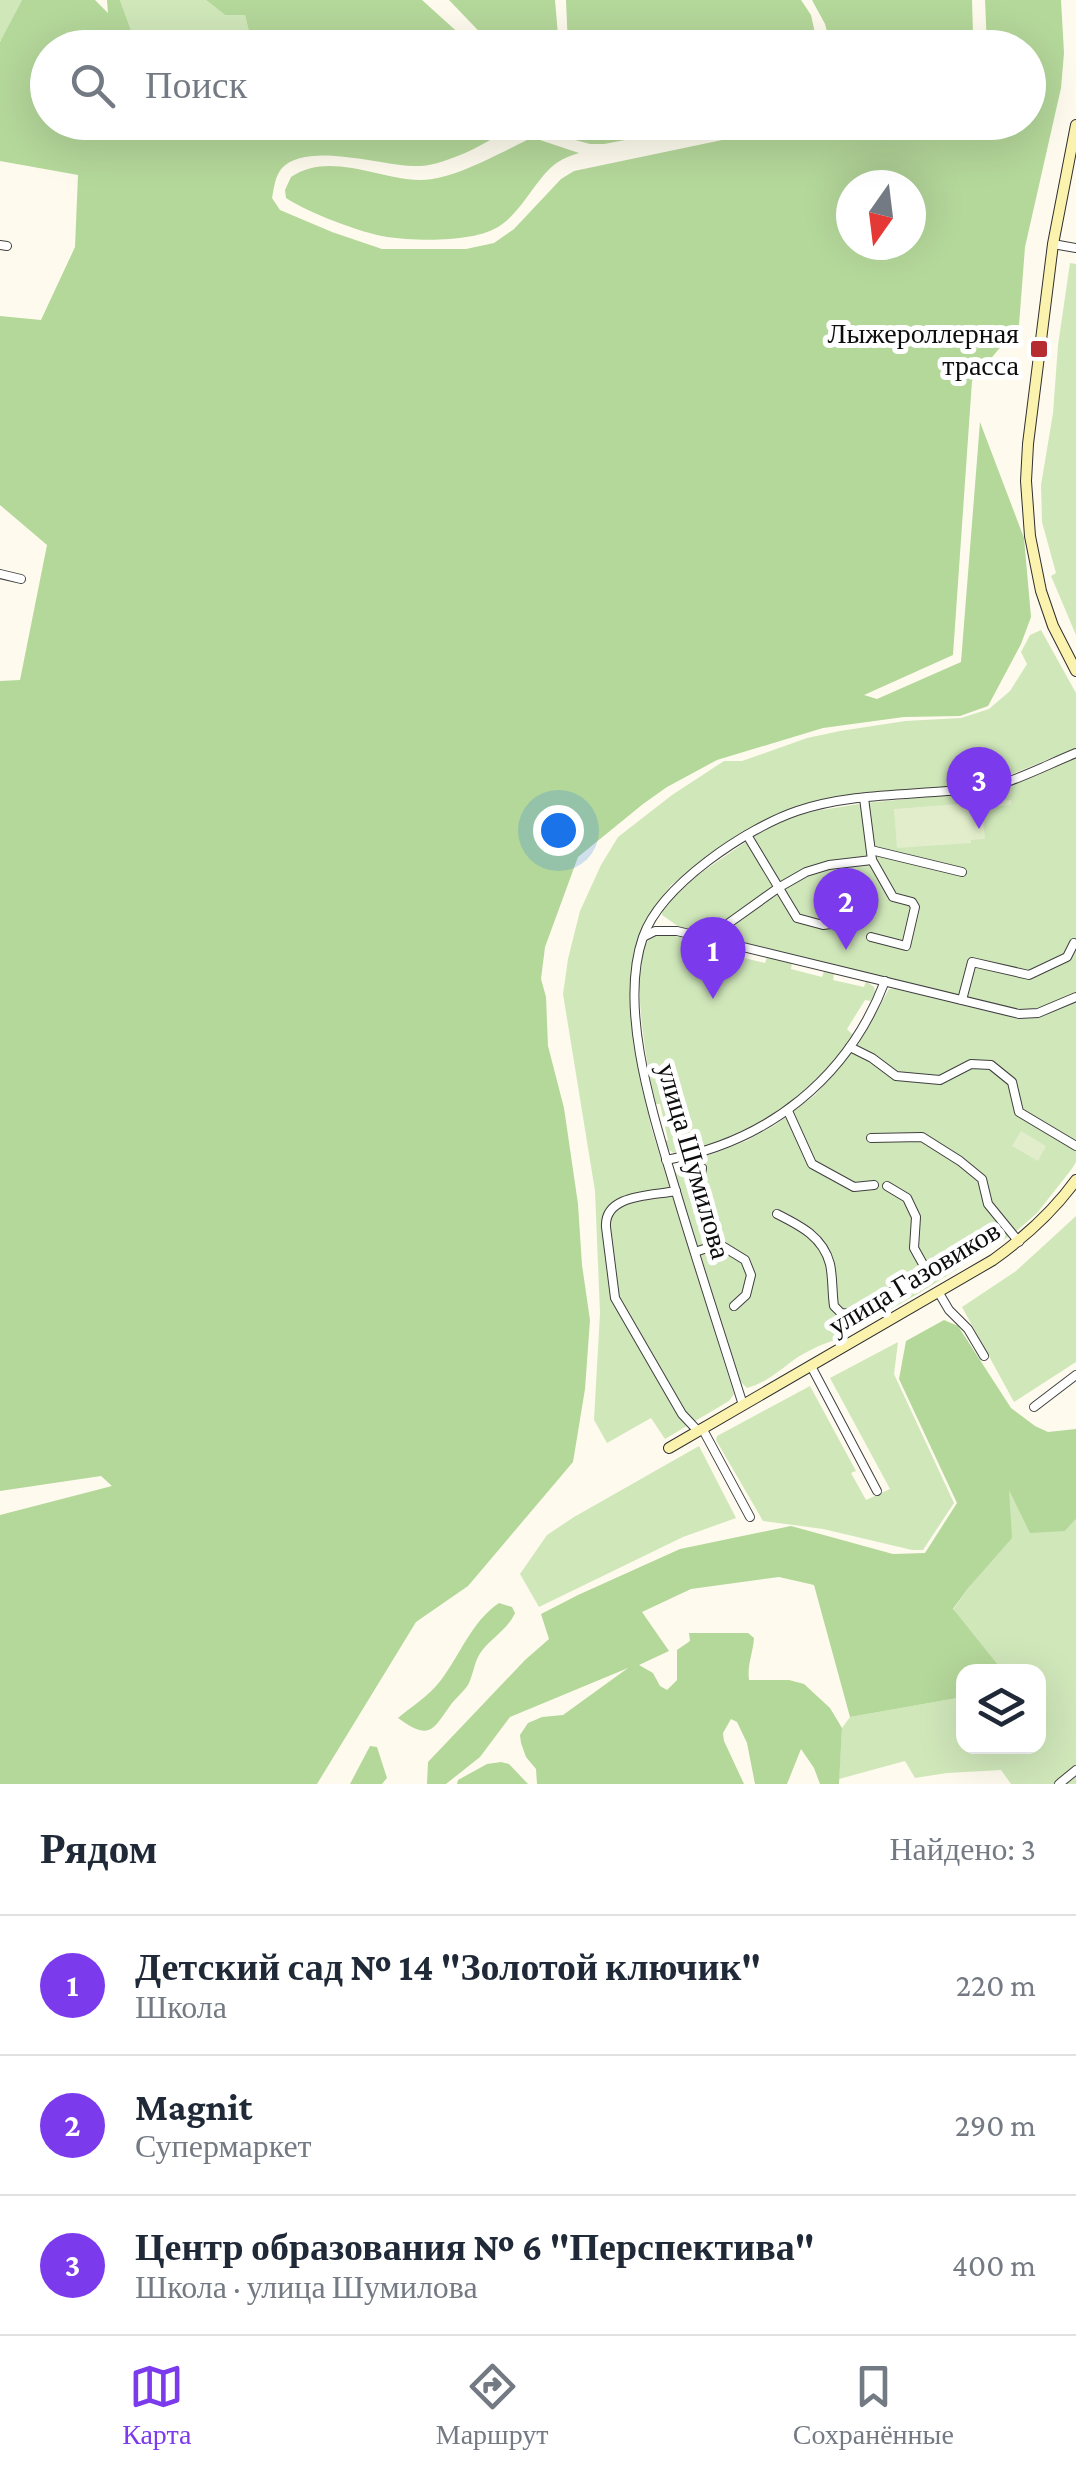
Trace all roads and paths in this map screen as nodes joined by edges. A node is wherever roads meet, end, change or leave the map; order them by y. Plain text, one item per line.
1 (1076, 124) edge
2 (1053, 244) junction
3 (1076, 248) edge
4 (0, 574) edge
5 (21, 579) dead end
6 (1076, 671) edge
7 (1076, 753) edge
8 (864, 798) junction
9 (747, 836) junction
10 (872, 855) junction
11 (962, 872) dead end
12 (843, 884) dead end
13 (778, 888) junction
14 (659, 907) junction
15 (649, 922) junction
16 (660, 926) junction
17 (871, 938) dead end
18 (720, 941) junction
19 (1074, 942) dead end
20 (641, 944) junction
21 (885, 981) junction
22 (1076, 997) edge
23 (962, 1000) junction
24 (850, 1048) junction
25 (788, 1111) junction
26 (870, 1138) dead end
27 (1076, 1146) edge
28 (666, 1160) junction
29 (702, 1168) dead end
30 (1076, 1180) edge
31 (874, 1186) dead end
32 (887, 1186) dead end
33 (676, 1191) junction
34 (778, 1214) dead end
35 (1019, 1242) junction
36 (719, 1244) junction
37 (695, 1252) junction
38 (898, 1289) junction
39 (939, 1293) junction
40 (734, 1306) dead end
41 (910, 1310) junction
42 (984, 1356) dead end
43 (811, 1366) junction
44 (1076, 1375) edge
45 (743, 1404) junction
46 (1034, 1406) dead end
47 (700, 1430) junction
48 (670, 1448) dead end
49 (877, 1491) dead end
50 (750, 1516) dead end
51 (1076, 1770) edge
52 (1059, 1784) edge

1 - 2 street
2 - 3 street
2 - 6 street
4 - 5 street
7 - 8 street, улица Шумилова
8 - 9 street, улица Шумилова
8 - 10 street
9 - 13 street
9 - 14 street, улица Шумилова
10 - 11 street
10 - 13 street
10 - 17 street
12 - 13 street
13 - 18 street
14 - 15 street, улица Шумилова
14 - 16 street
15 - 16 street
15 - 20 street, улица Шумилова
16 - 18 street
16 - 20 street
18 - 21 street
19 - 23 street
20 - 28 street, улица Шумилова
21 - 23 street
21 - 24 street
22 - 23 street
24 - 25 street
24 - 27 street
25 - 28 street
25 - 31 street
26 - 35 street
28 - 33 street, улица Шумилова
29 - 36 street
30 - 35 street, улица Газовиков
32 - 38 street
33 - 37 street, улица Шумилова
33 - 47 street
34 - 38 street
35 - 39 street, улица Газовиков
36 - 37 street
36 - 40 street
37 - 45 street, улица Шумилова
38 - 41 street
39 - 41 street, улица Газовиков
39 - 42 street
41 - 43 street, улица Газовиков
43 - 45 street, улица Газовиков
43 - 49 street, улица Газовиков
44 - 46 street
45 - 47 street, улица Газовиков
47 - 48 street, улица Газовиков
47 - 50 street
51 - 52 street

